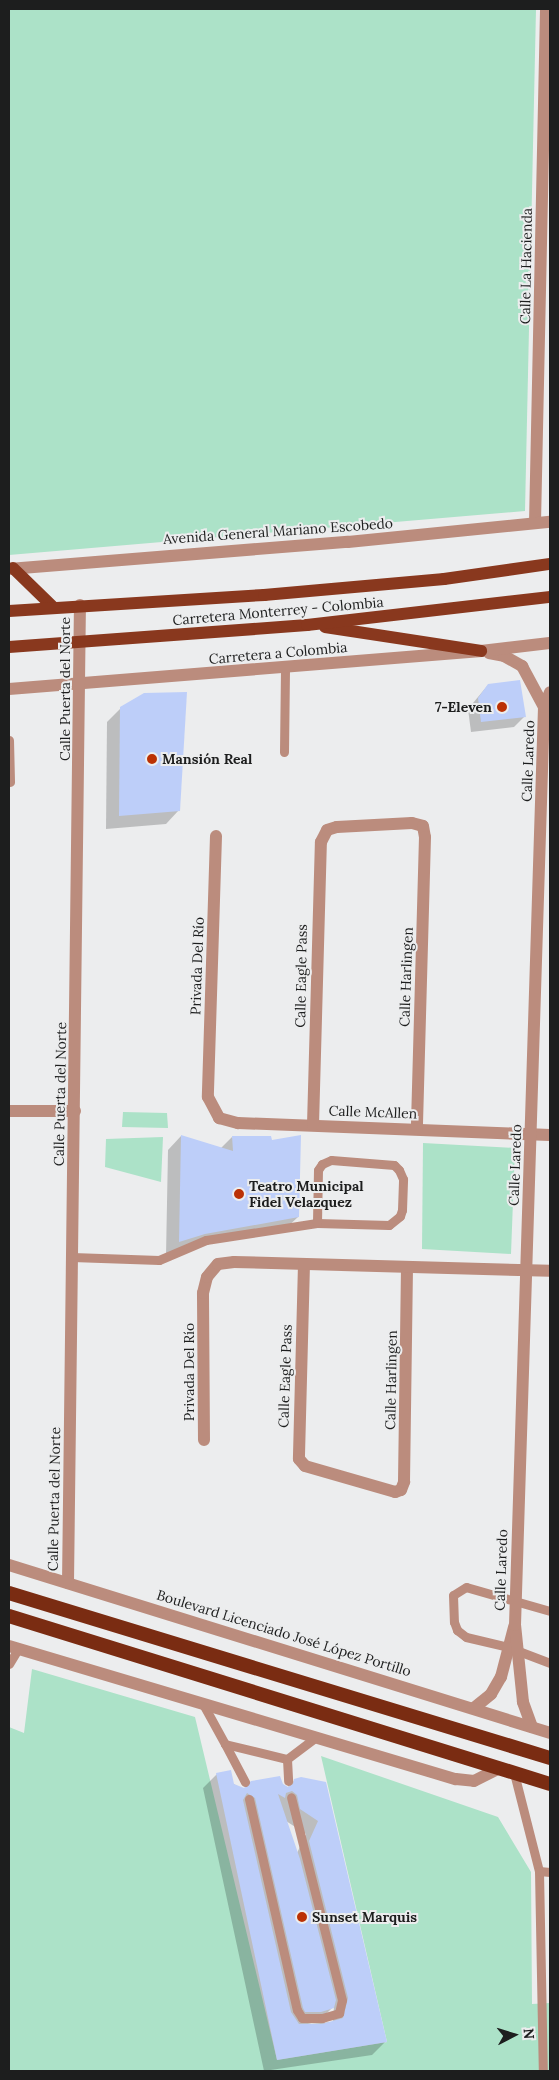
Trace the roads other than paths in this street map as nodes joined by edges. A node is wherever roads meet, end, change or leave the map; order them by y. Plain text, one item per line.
1 (546, 9) edge
2 (548, 33) edge
3 (544, 373) edge
4 (550, 522) edge
5 (536, 523) junction
6 (550, 564) edge
7 (11, 569) edge
8 (550, 597) edge
9 (80, 605) junction
10 (54, 608) junction
11 (9, 611) edge
12 (307, 624) junction
13 (550, 643) edge
14 (82, 644) junction
15 (9, 647) edge
16 (481, 651) junction
17 (284, 667) junction
18 (81, 685) junction
19 (9, 689) edge
20 (550, 692) edge
21 (544, 707) junction
22 (9, 740) edge
23 (284, 752) dead end
24 (10, 782) dead end
25 (424, 826) joint
26 (216, 836) dead end
27 (208, 1097) joint
28 (9, 1111) edge
29 (75, 1111) junction
30 (313, 1125) junction
31 (417, 1129) junction
32 (531, 1135) junction
33 (550, 1135) edge
34 (317, 1223) junction
35 (72, 1256) junction
36 (304, 1264) junction
37 (407, 1268) junction
38 (526, 1270) junction
39 (550, 1271) edge
40 (204, 1440) dead end
41 (401, 1490) joint
42 (9, 1565) edge
43 (68, 1583) junction
44 (9, 1593) edge
45 (516, 1602) junction
46 (550, 1612) edge
47 (9, 1616) edge
48 (13, 1647) edge
49 (514, 1650) junction
50 (550, 1663) edge
51 (9, 1664) edge
52 (203, 1704) junction
53 (474, 1708) junction
54 (532, 1727) junction
55 (550, 1733) edge
56 (315, 1738) junction
57 (225, 1744) junction
58 (550, 1758) edge
59 (287, 1759) junction
60 (500, 1768) junction
61 (514, 1773) junction
62 (288, 1781) dead end
63 (245, 1782) dead end
64 (550, 1784) edge
65 (291, 1797) dead end
66 (249, 1799) dead end
67 (539, 1871) junction
68 (550, 1872) edge
69 (547, 2006) edge
70 (543, 2071) edge

1 - 2 street, Calle La Hacienda
2 - 3 street, Calle La Hacienda
3 - 5 street, Calle La Hacienda
4 - 5 street, Avenida General Mariano Escobedo
5 - 7 street, Avenida General Mariano Escobedo
6 - 9 main road, Carretera Monterrey - Colombia
7 - 10 main road
8 - 12 main road, Carretera Monterrey - Colombia
9 - 10 main road, Carretera Monterrey - Colombia
9 - 14 street, Calle Puerta del Norte
10 - 11 main road, Carretera Monterrey - Colombia
12 - 14 main road, Carretera Monterrey - Colombia
12 - 16 main road
13 - 16 street, Carretera a Colombia
14 - 15 main road, Carretera Monterrey - Colombia
14 - 18 street, Calle Puerta del Norte
16 - 17 street, Carretera a Colombia
16 - 21 street, Calle Laredo
17 - 18 street, Carretera a Colombia
17 - 23 lane
18 - 19 street, Carretera a Colombia
18 - 29 street, Calle Puerta del Norte
20 - 21 street, Calle Laredo
21 - 32 street, Calle Laredo
22 - 24 lane
25 - 30 street, Calle Eagle Pass
25 - 31 street, Calle Harlingen
26 - 27 street, Privada Del Río
27 - 30 street, Calle McAllen
28 - 29 street
29 - 35 street, Calle Puerta del Norte
30 - 31 street, Calle McAllen
31 - 32 street, Calle McAllen
32 - 33 street, Calle McAllen
32 - 38 street, Calle Laredo
34 - 34 lane
34 - 35 lane
35 - 43 street, Calle Puerta del Norte
36 - 37 street
36 - 40 street, Privada Del Río
36 - 41 street, Calle Eagle Pass
37 - 38 street
37 - 41 street, Calle Harlingen
38 - 39 street
38 - 45 street, Calle Laredo
42 - 43 street, Boulevard Licenciado José López Portillo
43 - 53 street, Boulevard Licenciado José López Portillo
44 - 58 highway
45 - 46 lane
45 - 49 street, Calle Laredo
45 - 49 lane
47 - 60 highway
48 - 51 lane
48 - 52 street
49 - 50 lane
49 - 53 street, Calle Laredo
49 - 54 street, Calle Laredo
52 - 56 street
52 - 57 lane
53 - 54 street, Boulevard Licenciado José López Portillo
54 - 55 street, Boulevard Licenciado José López Portillo
56 - 59 lane
56 - 60 street
57 - 59 lane
57 - 63 lane
59 - 62 lane
60 - 61 highway
61 - 64 highway
61 - 67 lane
65 - 66 lane
67 - 68 lane
67 - 69 lane
69 - 70 lane

